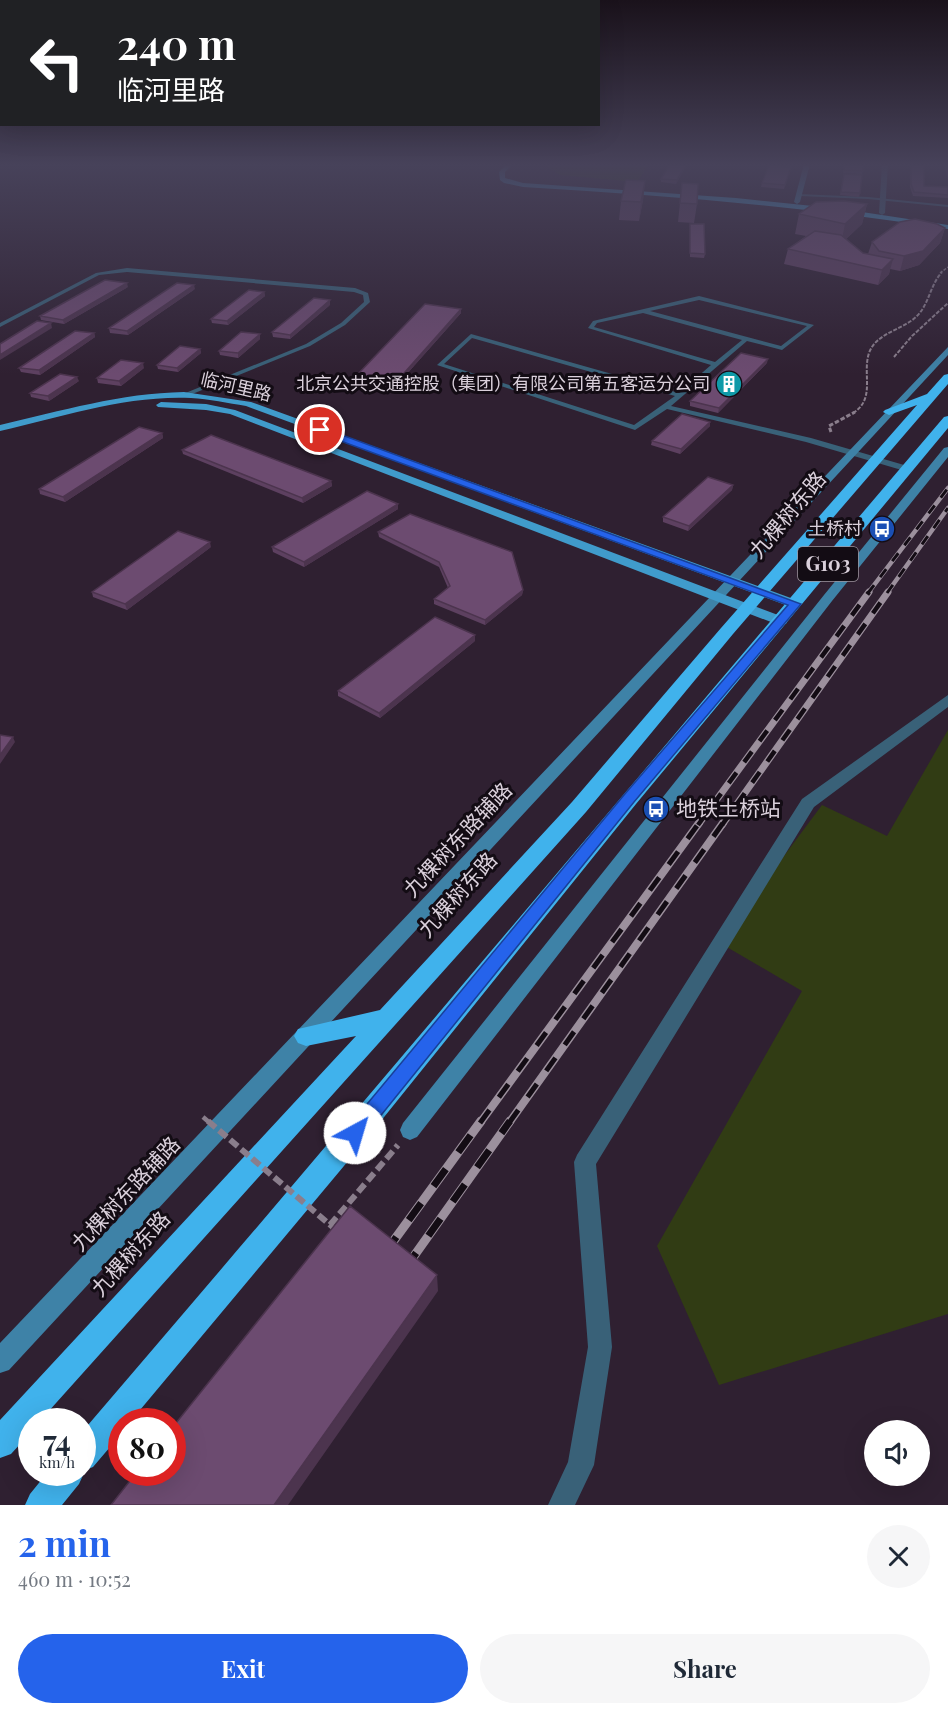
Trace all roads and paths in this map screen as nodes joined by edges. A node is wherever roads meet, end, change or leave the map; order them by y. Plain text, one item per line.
1 (948, 267) edge
2 (948, 303) edge
3 (643, 311) junction
4 (0, 325) edge
5 (746, 339) junction
6 (948, 350) edge
7 (894, 357) dead end
8 (717, 365) junction
9 (948, 377) edge
10 (185, 394) junction
11 (680, 395) junction
12 (930, 397) junction
13 (666, 407) junction
14 (889, 412) junction
15 (948, 420) edge
16 (0, 428) edge
17 (942, 433) edge
18 (0, 439) edge
19 (835, 447) junction
20 (948, 450) edge
21 (853, 452) junction
22 (876, 459) junction
23 (908, 469) junction
24 (731, 580) junction
25 (762, 592) junction
26 (715, 595) junction
27 (747, 608) junction
28 (788, 612) junction
29 (948, 700) edge
30 (386, 1019) junction
31 (306, 1036) junction
32 (203, 1117) dead end
33 (410, 1130) joint
34 (330, 1225) junction
35 (343, 1236) edge
36 (0, 1360) edge
37 (96, 1439) edge
38 (0, 1443) edge
39 (57, 1486) edge
40 (41, 1505) edge
41 (561, 1505) edge

1 - 19 path
2 - 7 path
3 - 5 lane
3 - 5 lane
3 - 8 lane
4 - 10 lane
5 - 8 lane
6 - 14 street, 九棵树东路辅路
8 - 11 lane
9 - 12 highway, 九棵树东路 / G103
10 - 16 main road, 临河里路
10 - 24 main road, 临河里路
11 - 13 lane
11 - 13 lane
12 - 14 highway
12 - 22 highway, 九棵树东路 / G103
13 - 19 lane
14 - 21 street, 九棵树东路辅路
15 - 17 highway, G103
17 - 23 highway, G103
18 - 26 main road, 临河里路
19 - 21 lane
20 - 33 street
21 - 22 lane
21 - 24 street, 九棵树东路辅路
22 - 23 lane
22 - 25 highway, 九棵树东路 / G103
23 - 28 highway, G103
24 - 25 main road, 临河里路
24 - 26 street, 九棵树东路辅路
25 - 27 highway, 九棵树东路 / G103
25 - 28 main road, 临河里路
26 - 27 main road, 临河里路
26 - 31 street, 九棵树东路辅路
27 - 28 main road, 临河里路
27 - 30 highway, 九棵树东路 / G103
28 - 37 highway, G103
29 - 41 street
30 - 31 highway
30 - 38 highway, 九棵树东路 / G103
31 - 36 street, 九棵树东路辅路
32 - 34 path, bridge
33 - 34 path
34 - 35 path, bridge
39 - 40 highway

